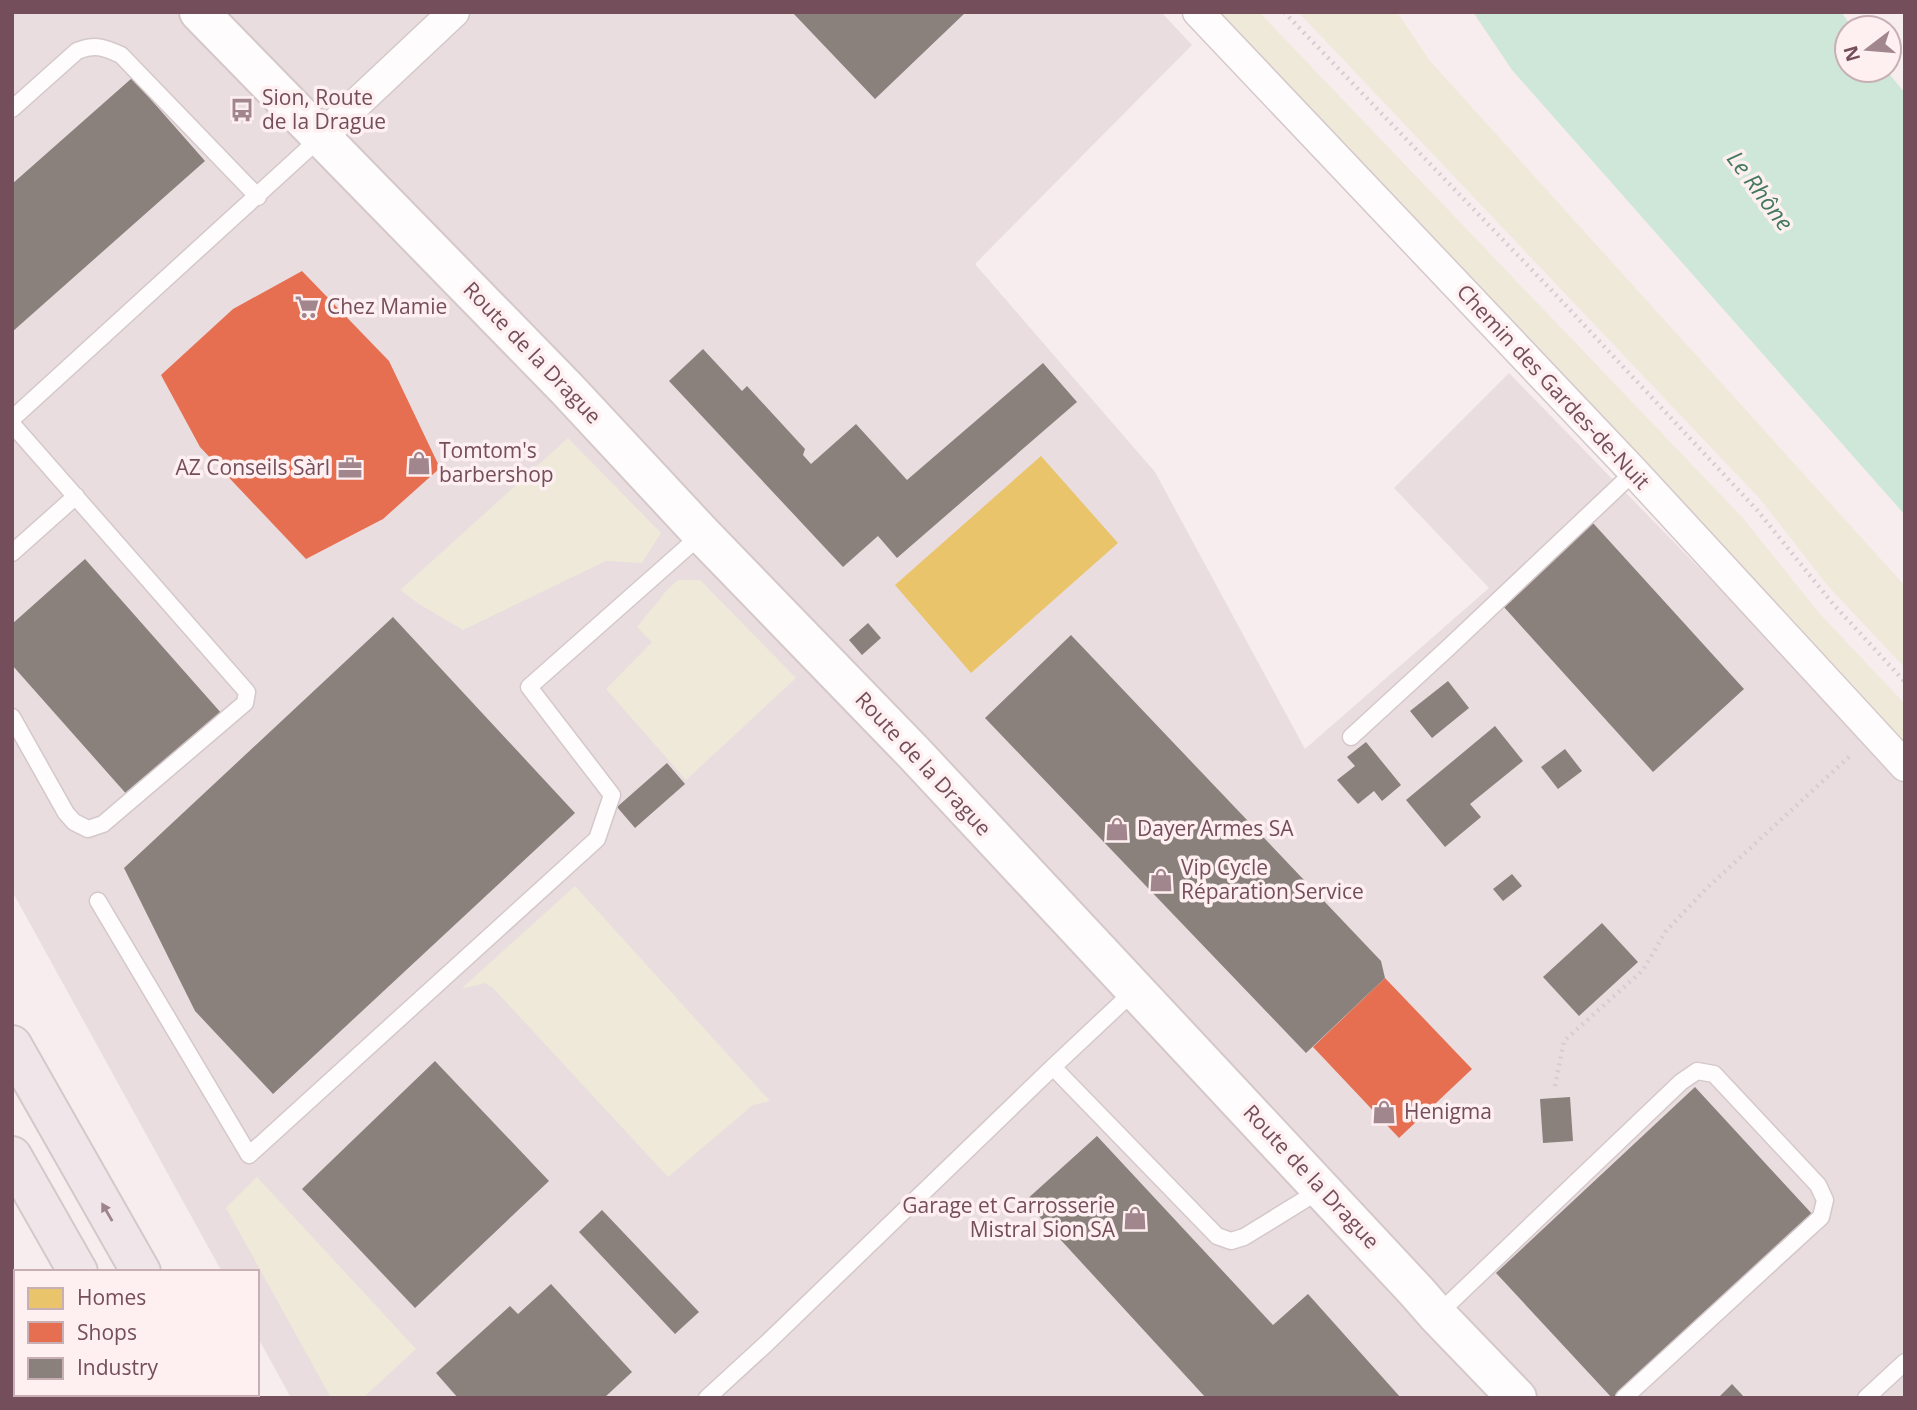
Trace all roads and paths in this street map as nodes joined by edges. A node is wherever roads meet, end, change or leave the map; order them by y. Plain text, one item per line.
1 (198, 12) edge
2 (454, 12) edge
3 (1198, 12) edge
4 (1284, 12) edge
5 (12, 109) edge
6 (321, 137) junction
7 (258, 197) junction
8 (12, 421) edge
9 (1634, 472) junction
10 (76, 496) junction
11 (702, 534) junction
12 (12, 553) edge
13 (1905, 682) edge
14 (12, 717) edge
15 (1874, 734) junction
16 (1351, 737) dead end
17 (1905, 766) edge
18 (98, 901) dead end
19 (1135, 990) junction
20 (12, 1045) edge
21 (1053, 1067) junction
22 (1555, 1086) dead end
23 (12, 1156) edge
24 (1322, 1189) junction
25 (77, 1270) edge
26 (140, 1270) edge
27 (1437, 1315) junction
28 (1905, 1362) edge
29 (1506, 1394) edge
30 (707, 1398) edge
31 (1624, 1398) edge
32 (1866, 1398) edge

1 - 6 street, Route de la Drague
2 - 6 street
3 - 9 street, Chemin des Gardes-de-Nuit
4 - 13 path
5 - 7 lane
6 - 7 lane
6 - 11 street, Route de la Drague
7 - 8 lane
8 - 10 lane
9 - 15 street, Chemin des Gardes-de-Nuit
9 - 16 lane
10 - 12 lane
10 - 14 lane
11 - 18 lane
11 - 19 street, Route de la Drague
15 - 17 street, Chemin des Gardes-de-Nuit
15 - 22 path
19 - 21 lane
19 - 24 street, Route de la Drague
26 -> 20 highway
21 - 24 lane
21 - 30 lane
23 - 25 highway
24 - 27 street, Route de la Drague
27 - 29 street, Route de la Drague
27 - 31 lane
28 - 32 lane

